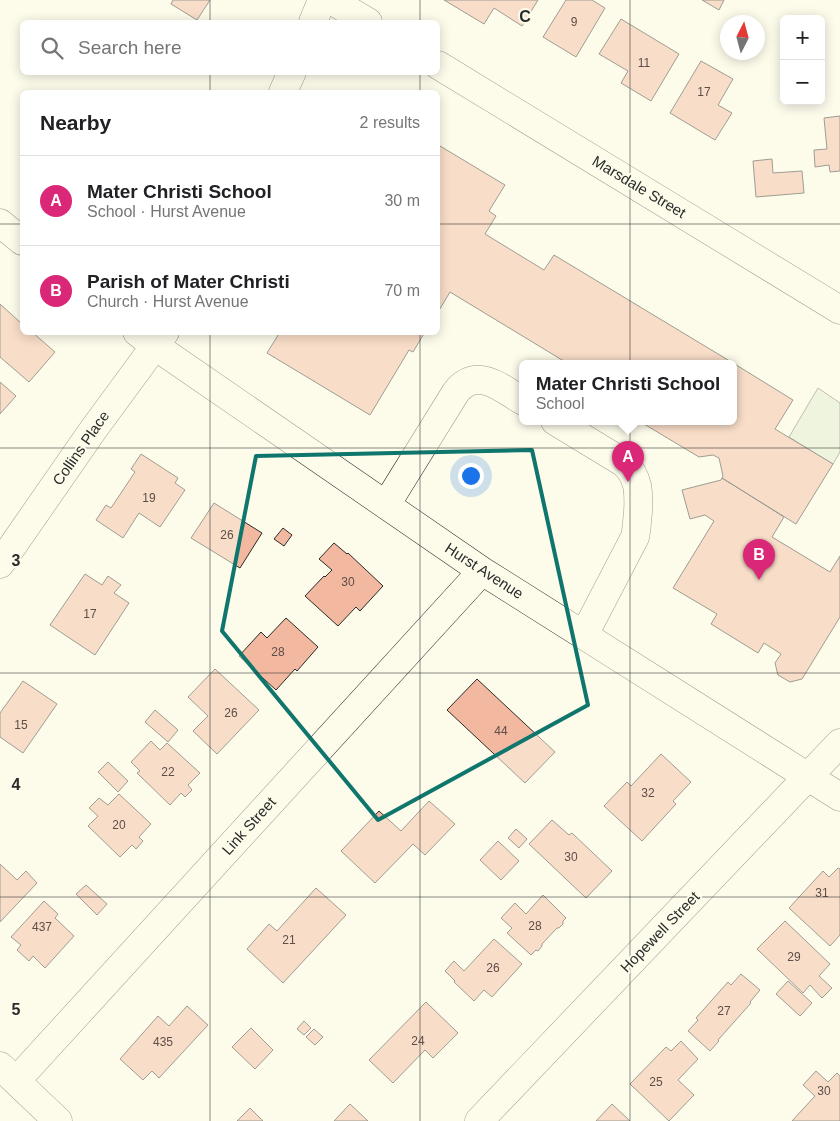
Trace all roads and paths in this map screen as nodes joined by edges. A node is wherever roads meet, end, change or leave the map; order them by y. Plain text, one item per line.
1 (322, 0) edge
2 (331, 0) edge
3 (314, 20) edge
4 (365, 20) edge
5 (440, 66) edge
6 (291, 75) edge
7 (284, 90) edge
8 (0, 223) edge
9 (20, 239) edge
10 (840, 310) edge
11 (152, 337) edge
12 (519, 399) edge
13 (562, 425) edge
14 (386, 505) junction
15 (0, 564) edge
16 (482, 571) junction
17 (584, 635) junction
18 (840, 743) edge
19 (808, 777) junction
20 (840, 797) edge
21 (8, 1073) edge
22 (58, 1121) edge
23 (479, 1121) edge

1 - 3 street
2 - 4 street
5 - 10 street, Marsdale Street
6 - 7 street
8 - 9 street
11 - 14 street, Hurst Avenue
11 - 15 street, Collins Place
12 - 14 street
13 - 17 street
14 - 16 street, Hurst Avenue
16 - 17 street, Hurst Avenue
16 - 21 street, Link Street
17 - 19 street, Hurst Avenue
18 - 19 street, Hopewell Street
19 - 20 street, Hurst Avenue
19 - 23 street, Hopewell Street
21 - 22 street

